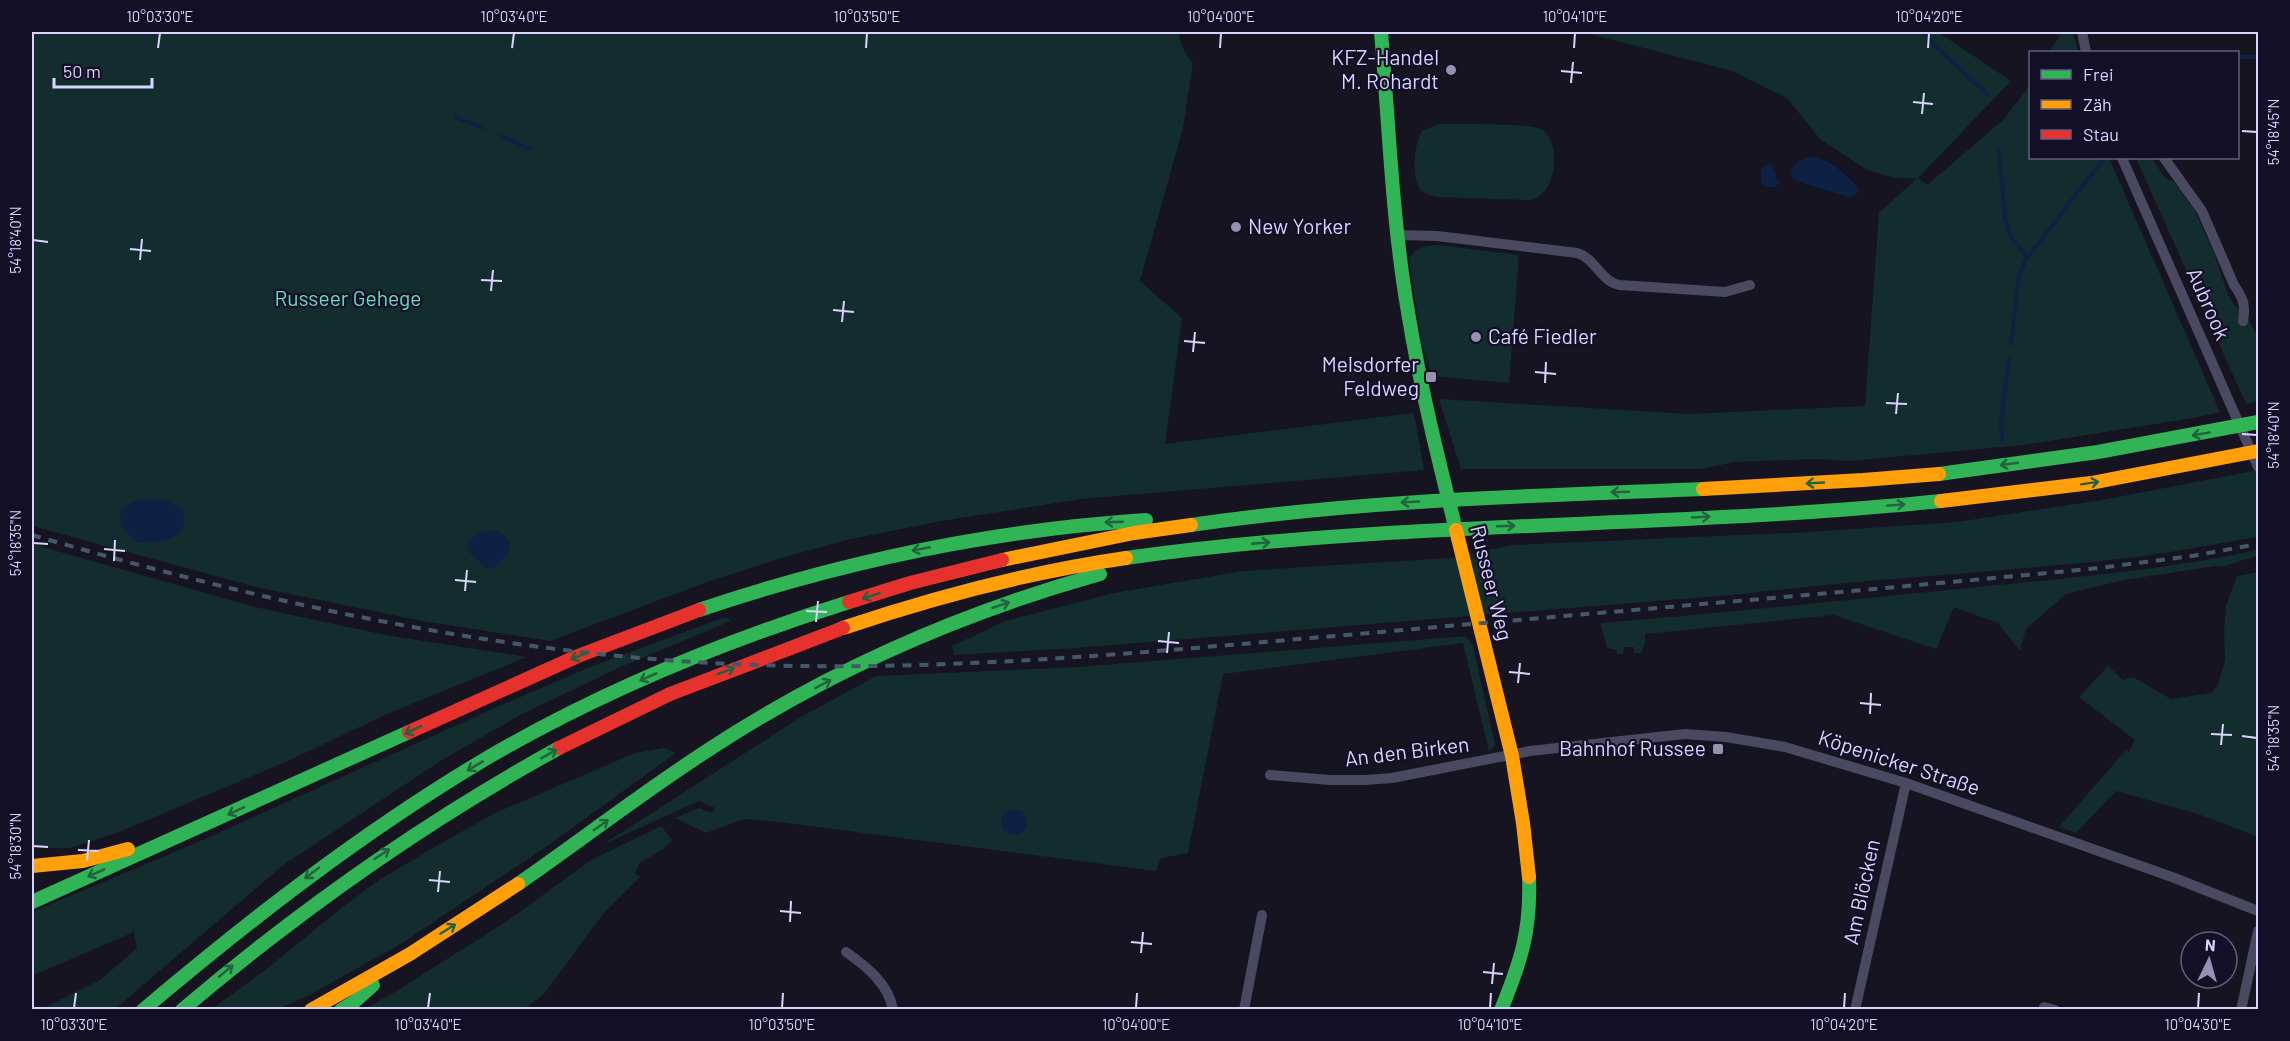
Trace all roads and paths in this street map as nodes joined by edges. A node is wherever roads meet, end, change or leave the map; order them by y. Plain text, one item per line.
1 (1381, 32) edge
2 (2082, 32) edge
3 (2086, 51) edge
4 (2122, 159) edge
5 (2165, 159) edge
6 (1398, 235) junction
7 (1750, 285) dead end
8 (2243, 321) dead end
9 (2259, 422) edge
10 (2259, 451) edge
11 (2259, 467) edge
12 (1215, 520) junction
13 (1203, 549) junction
14 (1512, 756) junction
15 (1270, 775) dead end
16 (1906, 783) junction
17 (189, 833) junction
18 (32, 866) edge
19 (32, 902) edge
20 (2259, 911) edge
21 (1262, 915) dead end
22 (2259, 931) edge
23 (846, 952) dead end
24 (399, 960) junction
25 (143, 1010) edge
26 (182, 1010) edge
27 (311, 1010) edge
28 (341, 1010) edge
29 (892, 1010) edge
30 (1244, 1010) edge
31 (1501, 1010) edge
32 (1855, 1010) edge
33 (2241, 1010) edge

1 - 6 main road, Russeer Weg
2 - 3 street
4 - 11 street, Aubrook
5 - 8 street
6 - 7 street
6 - 14 main road, Russeer Weg
9 -> 12 main road
13 -> 10 main road
12 -> 17 main road
12 -> 25 main road
24 -> 13 main road
26 -> 13 main road
14 - 15 street, An den Birken
14 - 16 street, Köpenicker Straße
14 - 31 main road, Russeer Weg
16 - 20 street, Köpenicker Straße
16 - 32 street, Am Blöcken
17 - 18 main road
17 -> 19 main road
21 - 30 street
22 - 33 street
23 - 29 street
24 - 27 main road
24 - 28 main road

